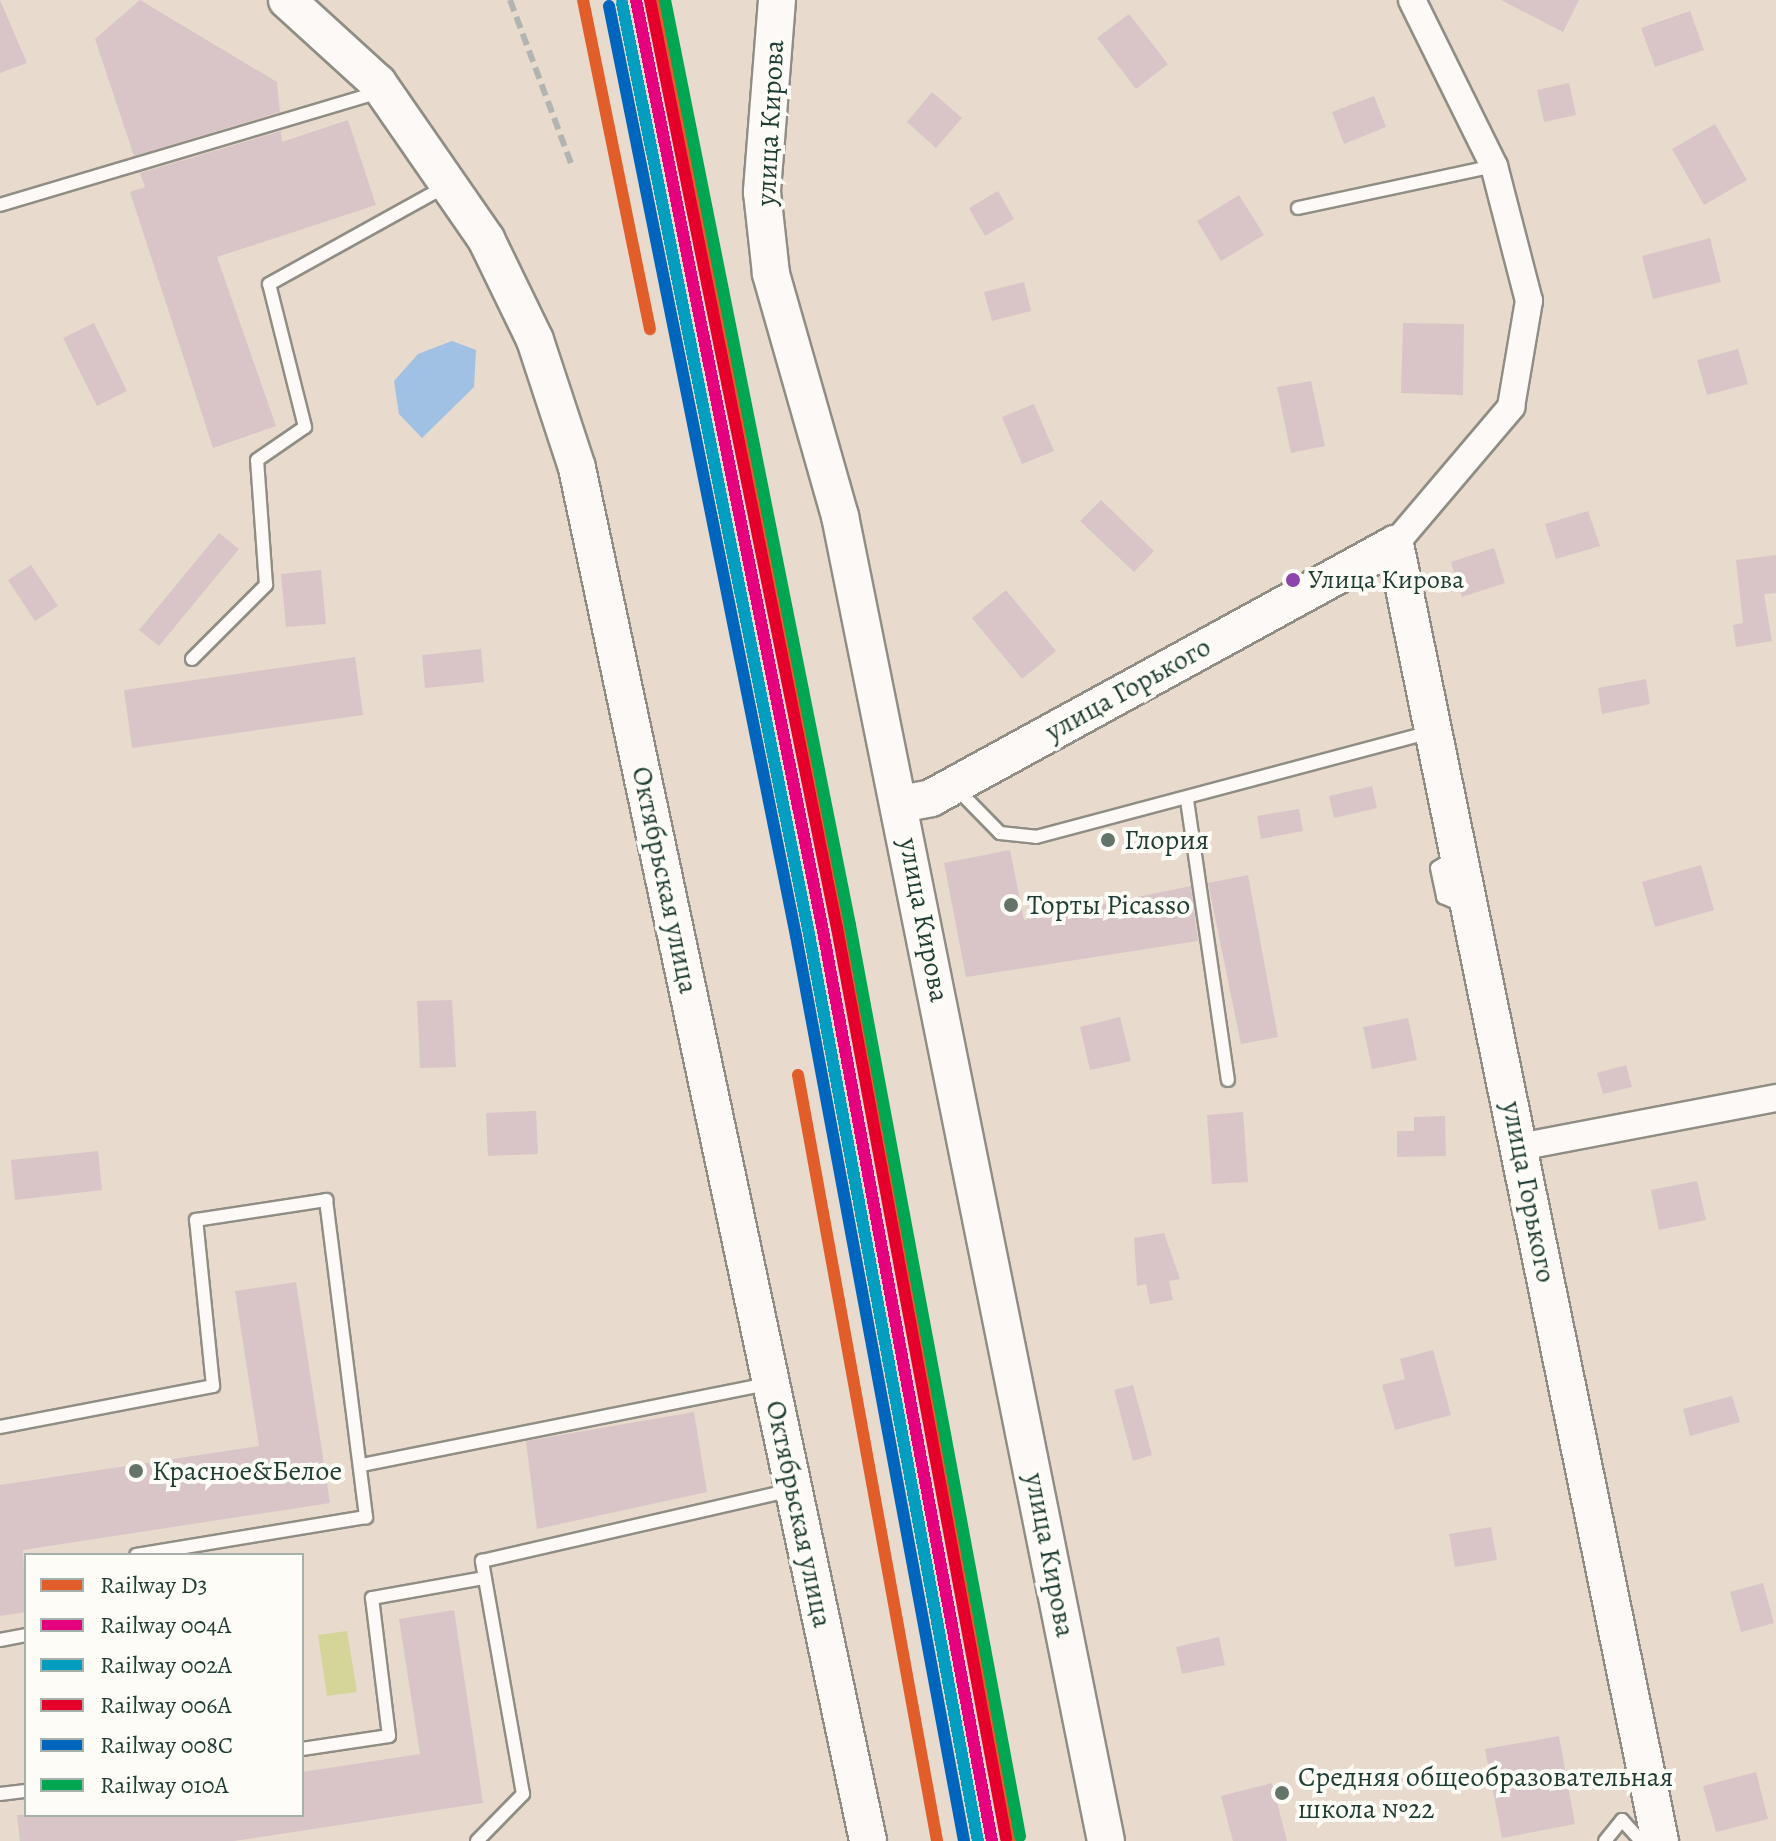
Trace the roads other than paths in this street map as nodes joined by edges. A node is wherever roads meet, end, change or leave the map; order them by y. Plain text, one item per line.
1 (287, 0) edge
2 (777, 0) edge
3 (1412, 0) edge
4 (384, 91) junction
5 (1494, 166) junction
6 (450, 183) junction
7 (0, 205) edge
8 (1298, 208) dead end
9 (1395, 544) junction
10 (192, 659) dead end
11 (1433, 731) junction
12 (954, 786) junction
13 (1187, 800) junction
14 (901, 804) junction
15 (1228, 1080) dead end
16 (1776, 1098) edge
17 (1519, 1147) junction
18 (772, 1383) junction
19 (0, 1427) edge
20 (362, 1465) junction
21 (794, 1490) junction
22 (148, 1553) edge
23 (484, 1578) junction
24 (24, 1635) edge
25 (0, 1640) edge
26 (304, 1749) edge
27 (24, 1791) edge
28 (0, 1794) edge
29 (1660, 1840) edge
30 (477, 1841) edge
31 (868, 1841) edge
32 (1106, 1841) edge
33 (1605, 1841) edge
34 (1641, 1841) edge
35 (1653, 1841) edge

1 - 4 street, Октябрьская улица
2 - 14 street, улица Кирова
3 - 5 street, улица Горького
4 - 6 street, Октябрьская улица
4 - 7 lane
5 - 8 lane
5 - 9 street, улица Горького
6 - 10 lane
6 - 18 street, Октябрьская улица
9 - 11 street, улица Горького
9 - 12 street, улица Горького
11 - 13 lane
11 - 17 street, улица Горького
12 - 13 lane
12 - 14 street, улица Горького
13 - 15 lane
14 - 32 street, улица Кирова
16 - 17 street
17 - 29 street, улица Горького
18 - 20 lane
18 - 21 street, Октябрьская улица
19 - 20 lane
20 - 22 lane
21 - 23 lane
21 - 31 street, Октябрьская улица
23 - 26 lane
23 - 30 lane
24 - 25 lane
27 - 28 lane
29 - 35 lane
33 - 34 lane

